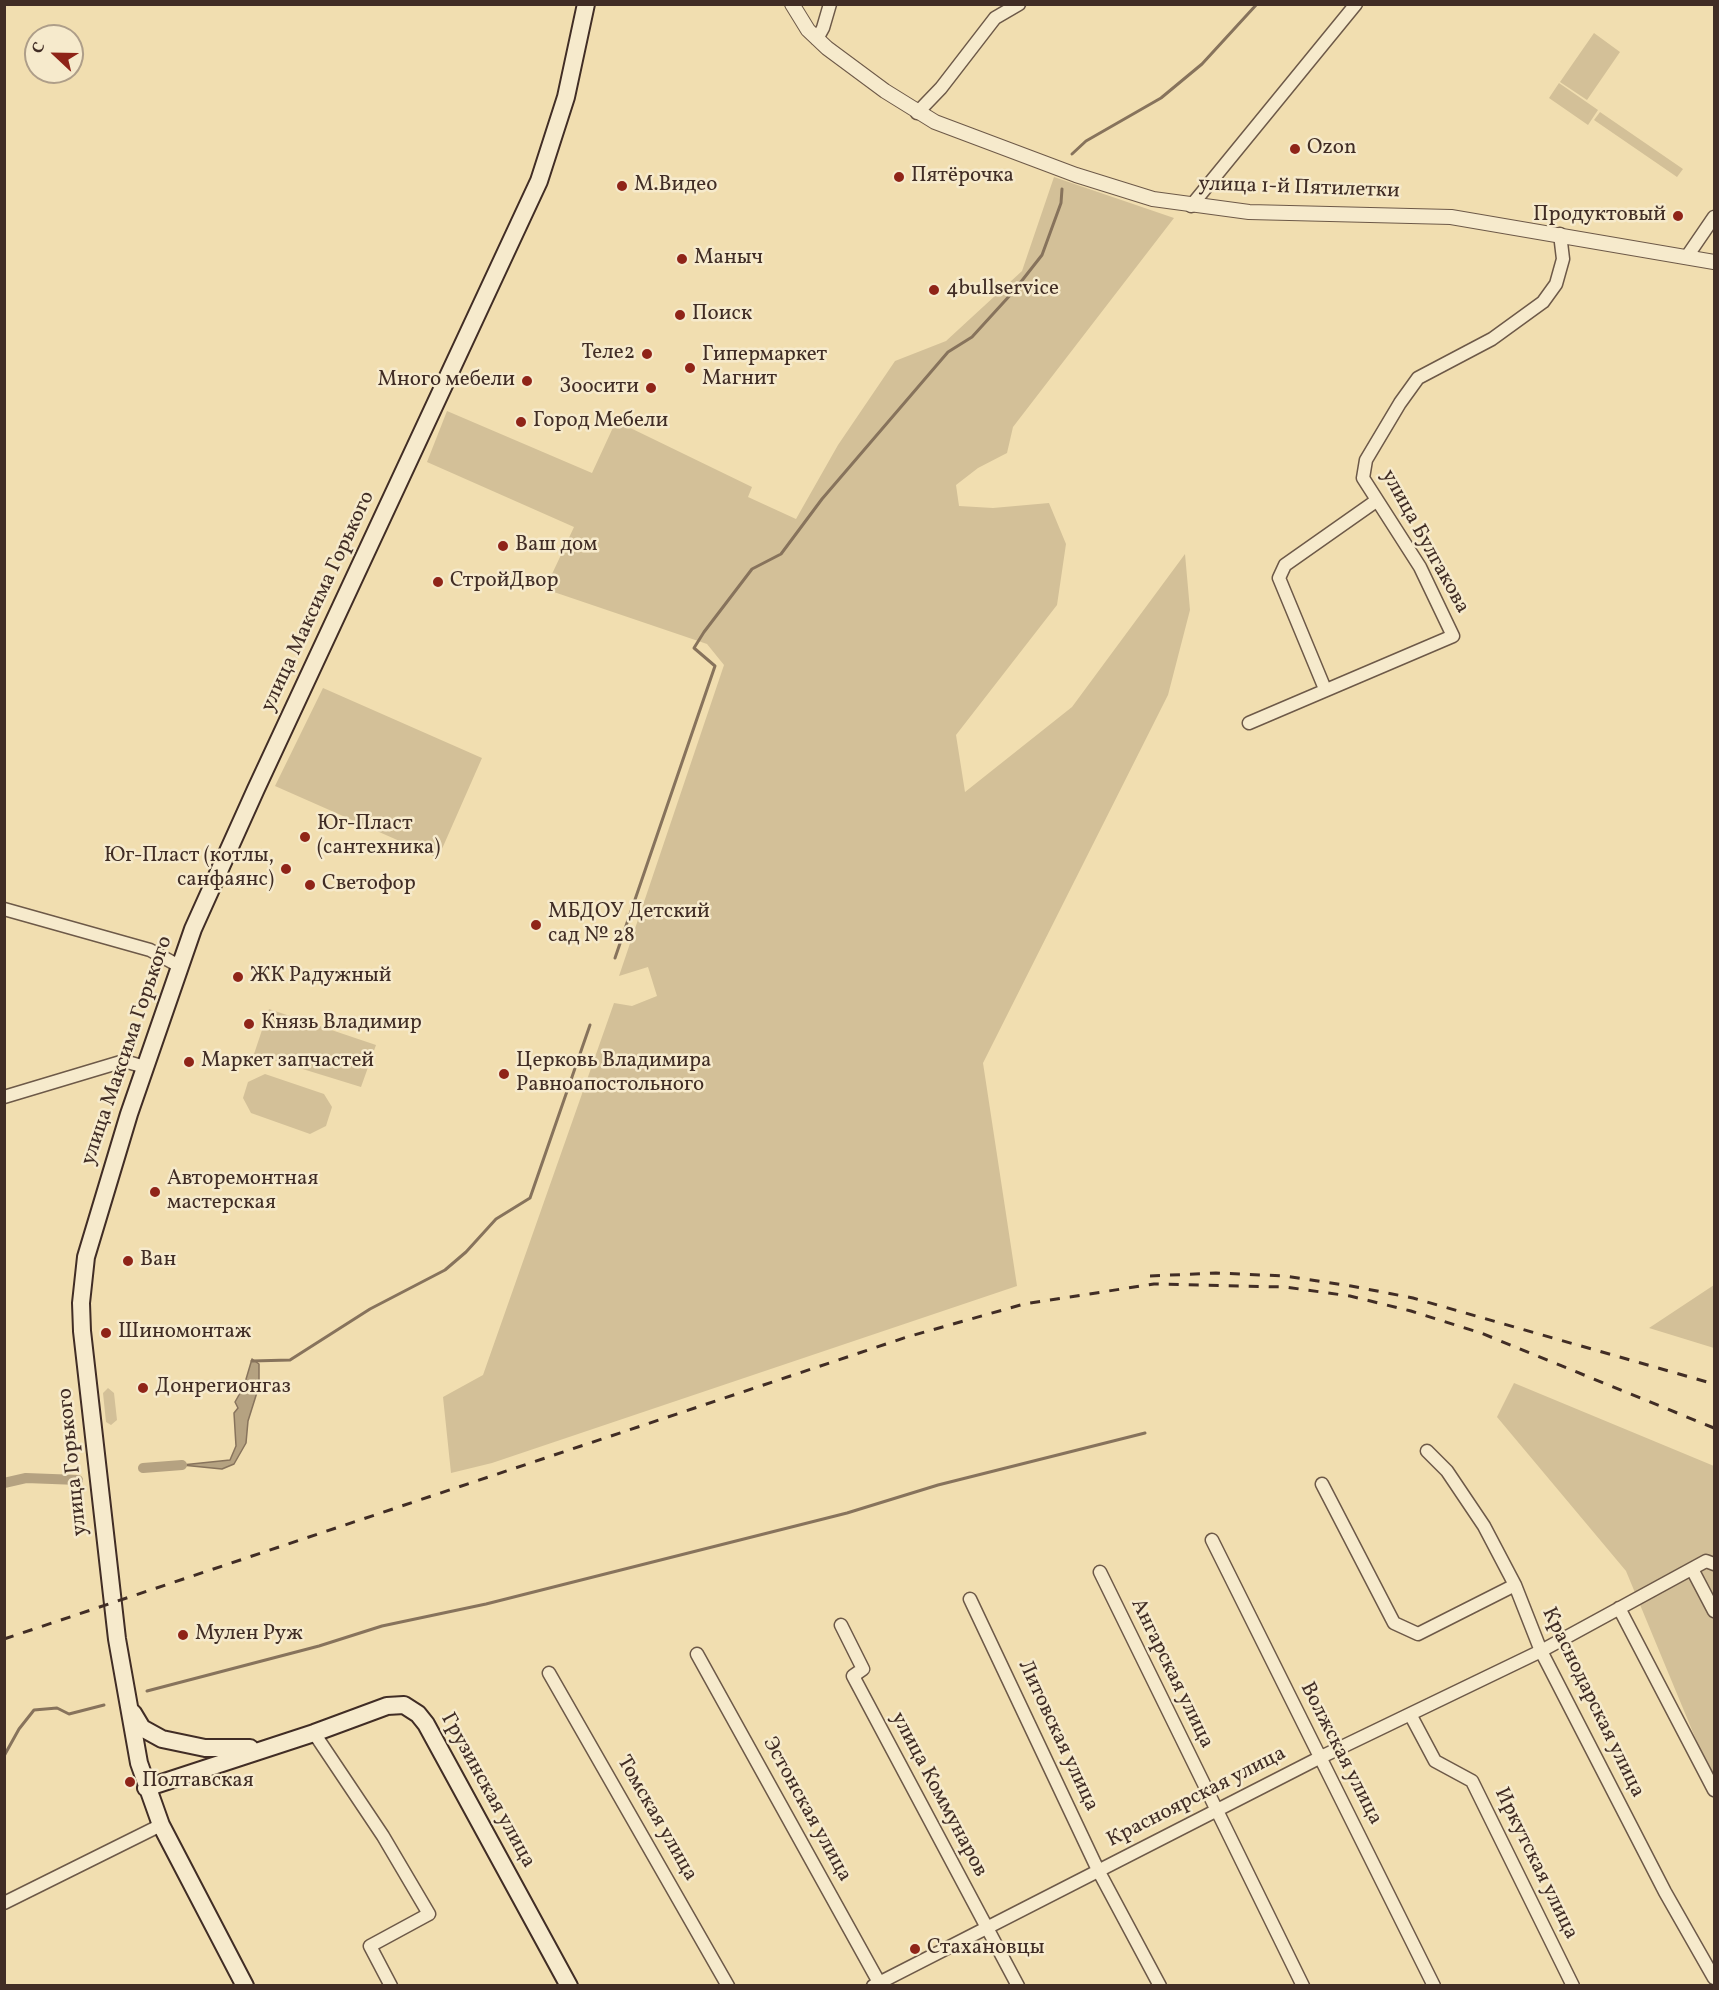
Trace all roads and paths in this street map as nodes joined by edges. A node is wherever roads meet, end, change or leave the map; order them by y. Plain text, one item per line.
1 (586, 4) edge
2 (792, 4) edge
3 (830, 4) edge
4 (1019, 4) edge
5 (1356, 4) edge
6 (817, 39) junction
7 (917, 112) junction
8 (1191, 206) junction
9 (1714, 217) edge
10 (1560, 234) junction
11 (1688, 255) junction
12 (1714, 262) edge
13 (1376, 501) junction
14 (1325, 689) junction
15 (1249, 723) dead end
16 (4, 909) edge
17 (179, 966) junction
18 (145, 1067) junction
19 (4, 1097) edge
20 (95, 1221) joint
21 (1427, 1451) dead end
22 (1322, 1484) dead end
23 (1212, 1540) dead end
24 (1710, 1563) edge
25 (1692, 1569) junction
26 (1100, 1572) dead end
27 (1515, 1585) junction
28 (970, 1599) dead end
29 (1620, 1608) junction
30 (1714, 1611) edge
31 (841, 1625) dead end
32 (1541, 1651) junction
33 (698, 1654) dead end
34 (549, 1673) dead end
35 (127, 1698) junction
36 (1410, 1714) junction
37 (314, 1733) junction
38 (281, 1744) junction
39 (1319, 1758) junction
40 (146, 1788) junction
41 (1714, 1790) edge
42 (1216, 1811) junction
43 (160, 1824) junction
44 (1098, 1870) junction
45 (4, 1903) edge
46 (986, 1928) junction
47 (1714, 1978) edge
48 (878, 1984) edge
49 (245, 1986) edge
50 (391, 1986) edge
51 (569, 1986) edge
52 (728, 1986) edge
53 (1018, 1986) edge
54 (1160, 1986) edge
55 (1303, 1986) edge
56 (1434, 1986) edge
57 (1573, 1986) edge

1 - 17 main road, улица Максима Горького
2 - 6 street, улица 1-й Пятилетки
3 - 6 street
4 - 7 street
5 - 8 street
6 - 7 street, улица 1-й Пятилетки
7 - 8 street, улица 1-й Пятилетки
8 - 10 street, улица 1-й Пятилетки
9 - 11 street
10 - 11 street, улица 1-й Пятилетки
10 - 13 street, улица Булгакова
11 - 12 street, улица 1-й Пятилетки
13 - 14 street
13 - 14 street, улица Булгакова
14 - 15 street
16 - 17 street
17 - 18 main road, улица Максима Горького
18 - 19 street
18 - 20 main road, улица Максима Горького
20 - 35 main road, улица Горького
21 - 27 street, Краснодарская улица
22 - 27 street
23 - 39 street, Волжская улица
24 - 25 street, Красноярская улица
25 - 29 street, Красноярская улица
25 - 30 street
26 - 42 street, Ангарская улица
27 - 32 street, Краснодарская улица
28 - 44 street, Литовская улица
29 - 32 street, Красноярская улица
29 - 41 street
31 - 46 street, улица Коммунаров
32 - 36 street, Красноярская улица
32 - 47 street, Краснодарская улица
33 - 48 street, Эстонская улица
34 - 52 street, Томская улица
35 - 38 main road
35 - 40 main road
36 - 39 street, Красноярская улица
36 - 57 street, Иркутская улица
37 - 38 main road, Грузинская улица
37 - 50 street
37 - 51 main road, Грузинская улица
38 - 40 main road, Грузинская улица
39 - 42 street, Красноярская улица
39 - 56 street, Волжская улица
40 - 43 main road
42 - 44 street, Красноярская улица
42 - 55 street, Ангарская улица
43 - 45 street
43 - 49 main road
44 - 46 street, Красноярская улица
44 - 54 street, Литовская улица
46 - 48 street, Красноярская улица
46 - 53 street, улица Коммунаров

